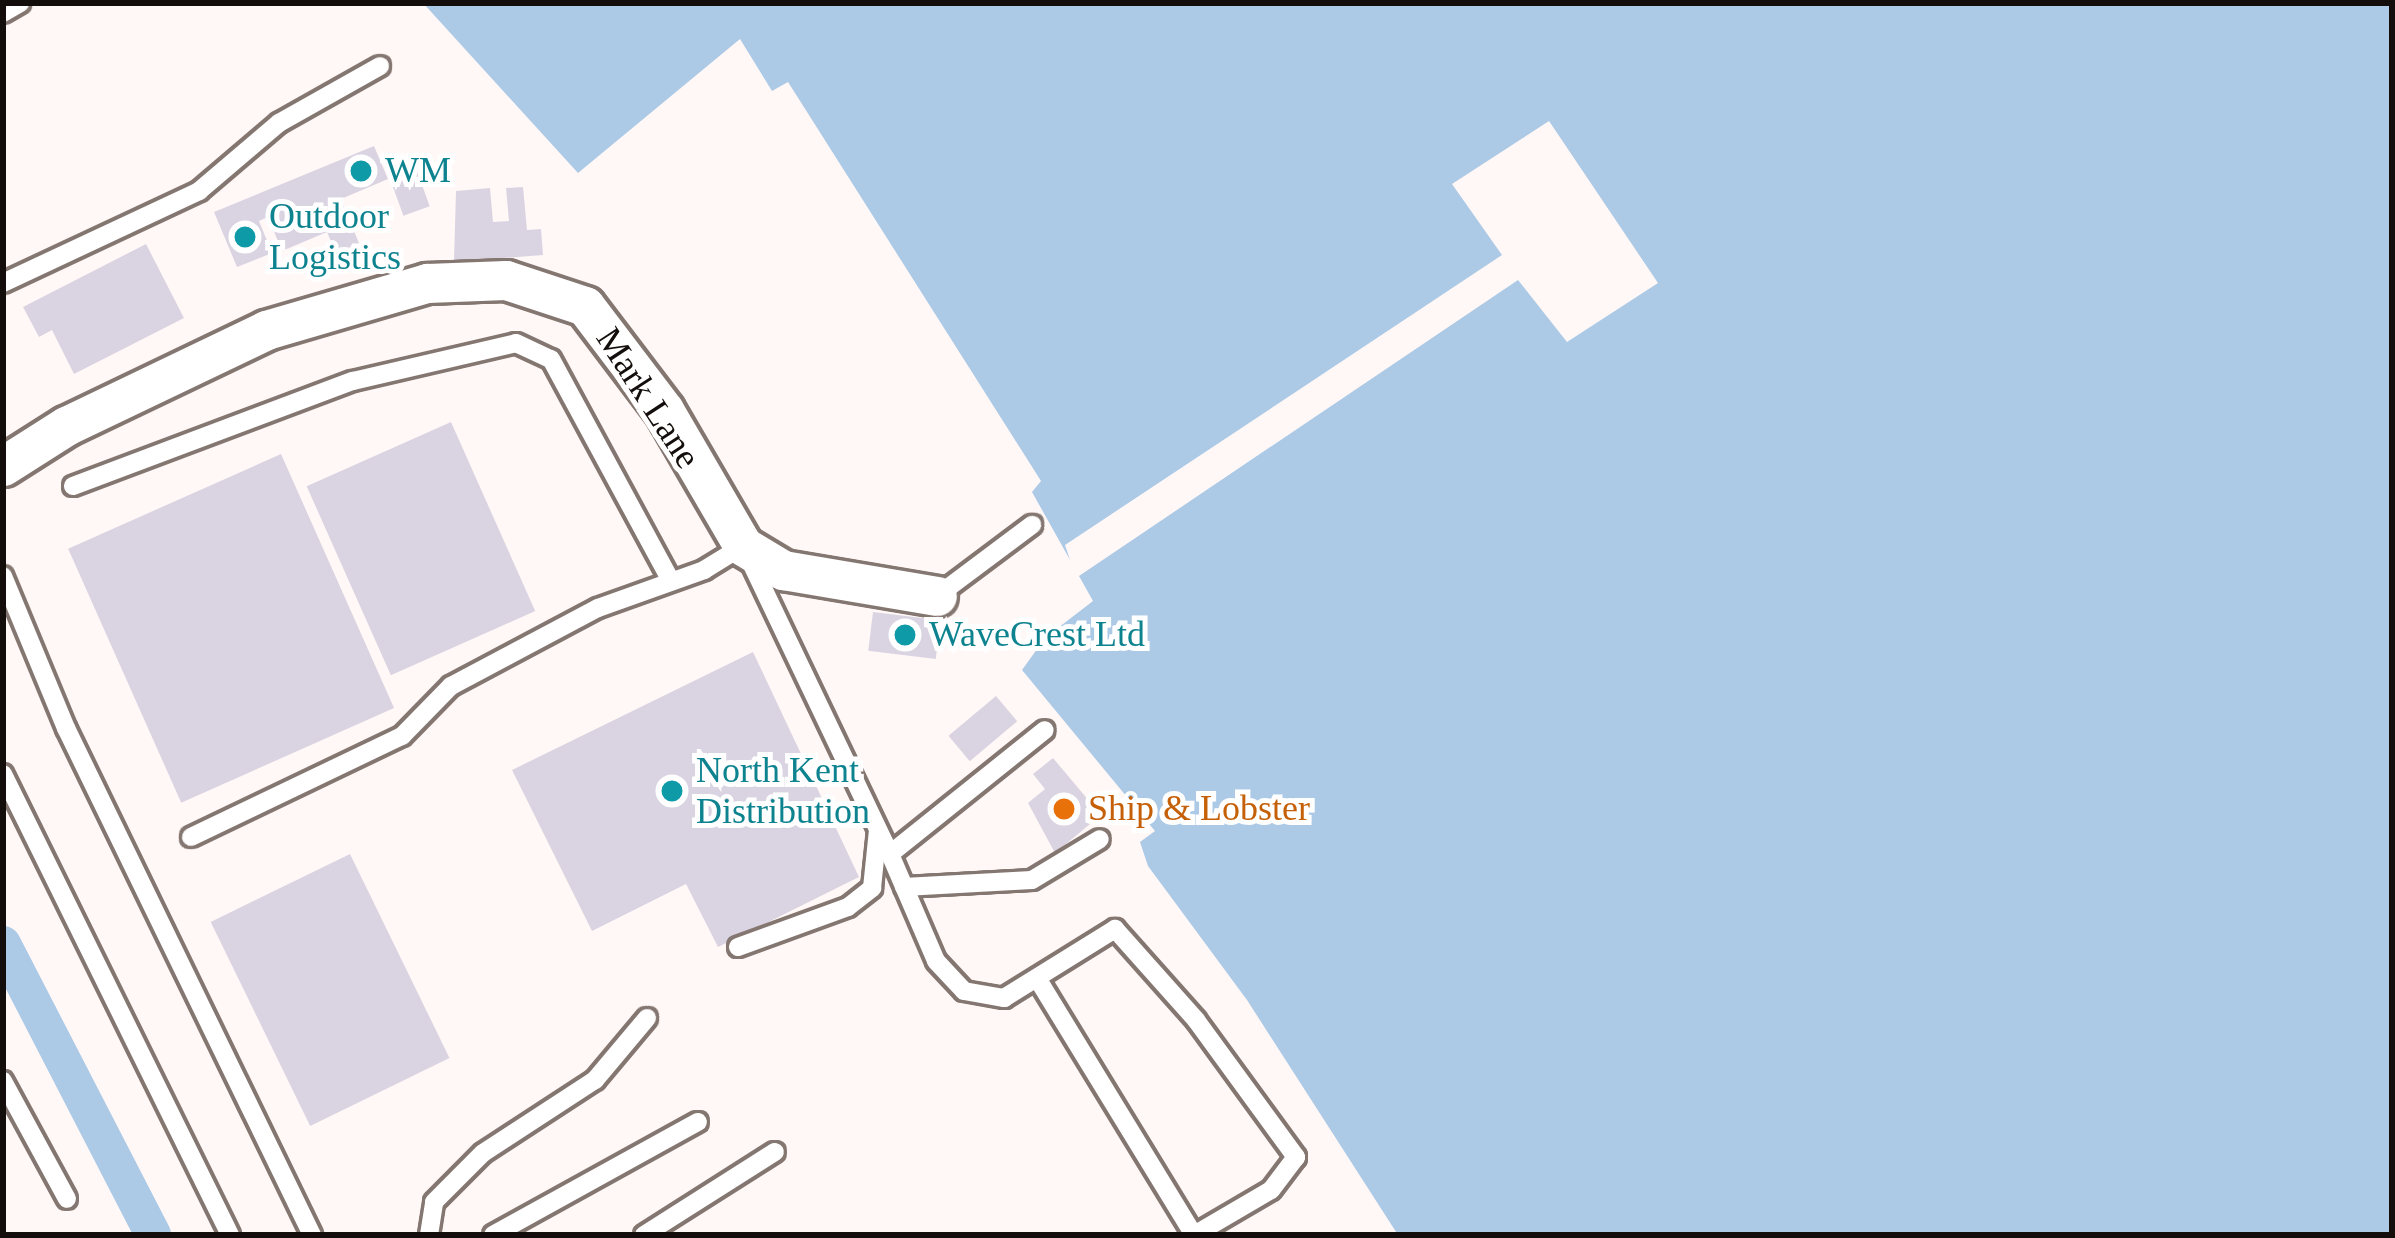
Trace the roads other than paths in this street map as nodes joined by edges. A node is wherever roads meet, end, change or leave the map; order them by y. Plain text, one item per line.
1 (20, 3) edge
2 (3, 13) edge
3 (380, 66) dead end
4 (3, 284) edge
5 (3, 466) edge
6 (73, 486) dead end
7 (1032, 525) dead end
8 (743, 546) junction
9 (3, 576) edge
10 (671, 581) junction
11 (938, 596) joint
12 (1045, 730) dead end
13 (3, 775) edge
14 (878, 830) junction
15 (190, 837) dead end
16 (1100, 839) dead end
17 (890, 854) junction
18 (904, 887) junction
19 (738, 946) dead end
20 (1036, 978) junction
21 (647, 1018) dead end
22 (3, 1081) edge
23 (698, 1123) dead end
24 (775, 1152) dead end
25 (67, 1199) dead end
26 (230, 1235) edge
27 (312, 1235) edge
28 (429, 1235) edge
29 (493, 1235) edge
30 (644, 1235) edge
31 (1194, 1235) edge

1 - 2 lane
3 - 4 lane
5 - 8 street, Mark Lane
6 - 10 lane
7 - 11 lane
8 - 10 lane
8 - 11 street
8 - 14 lane
9 - 27 lane
10 - 15 lane
12 - 17 lane
13 - 26 lane
14 - 17 lane
14 - 19 lane
16 - 18 lane
17 - 18 lane
18 - 20 lane
20 - 31 lane
20 - 31 lane
21 - 28 lane
22 - 25 lane
23 - 29 lane
24 - 30 lane

